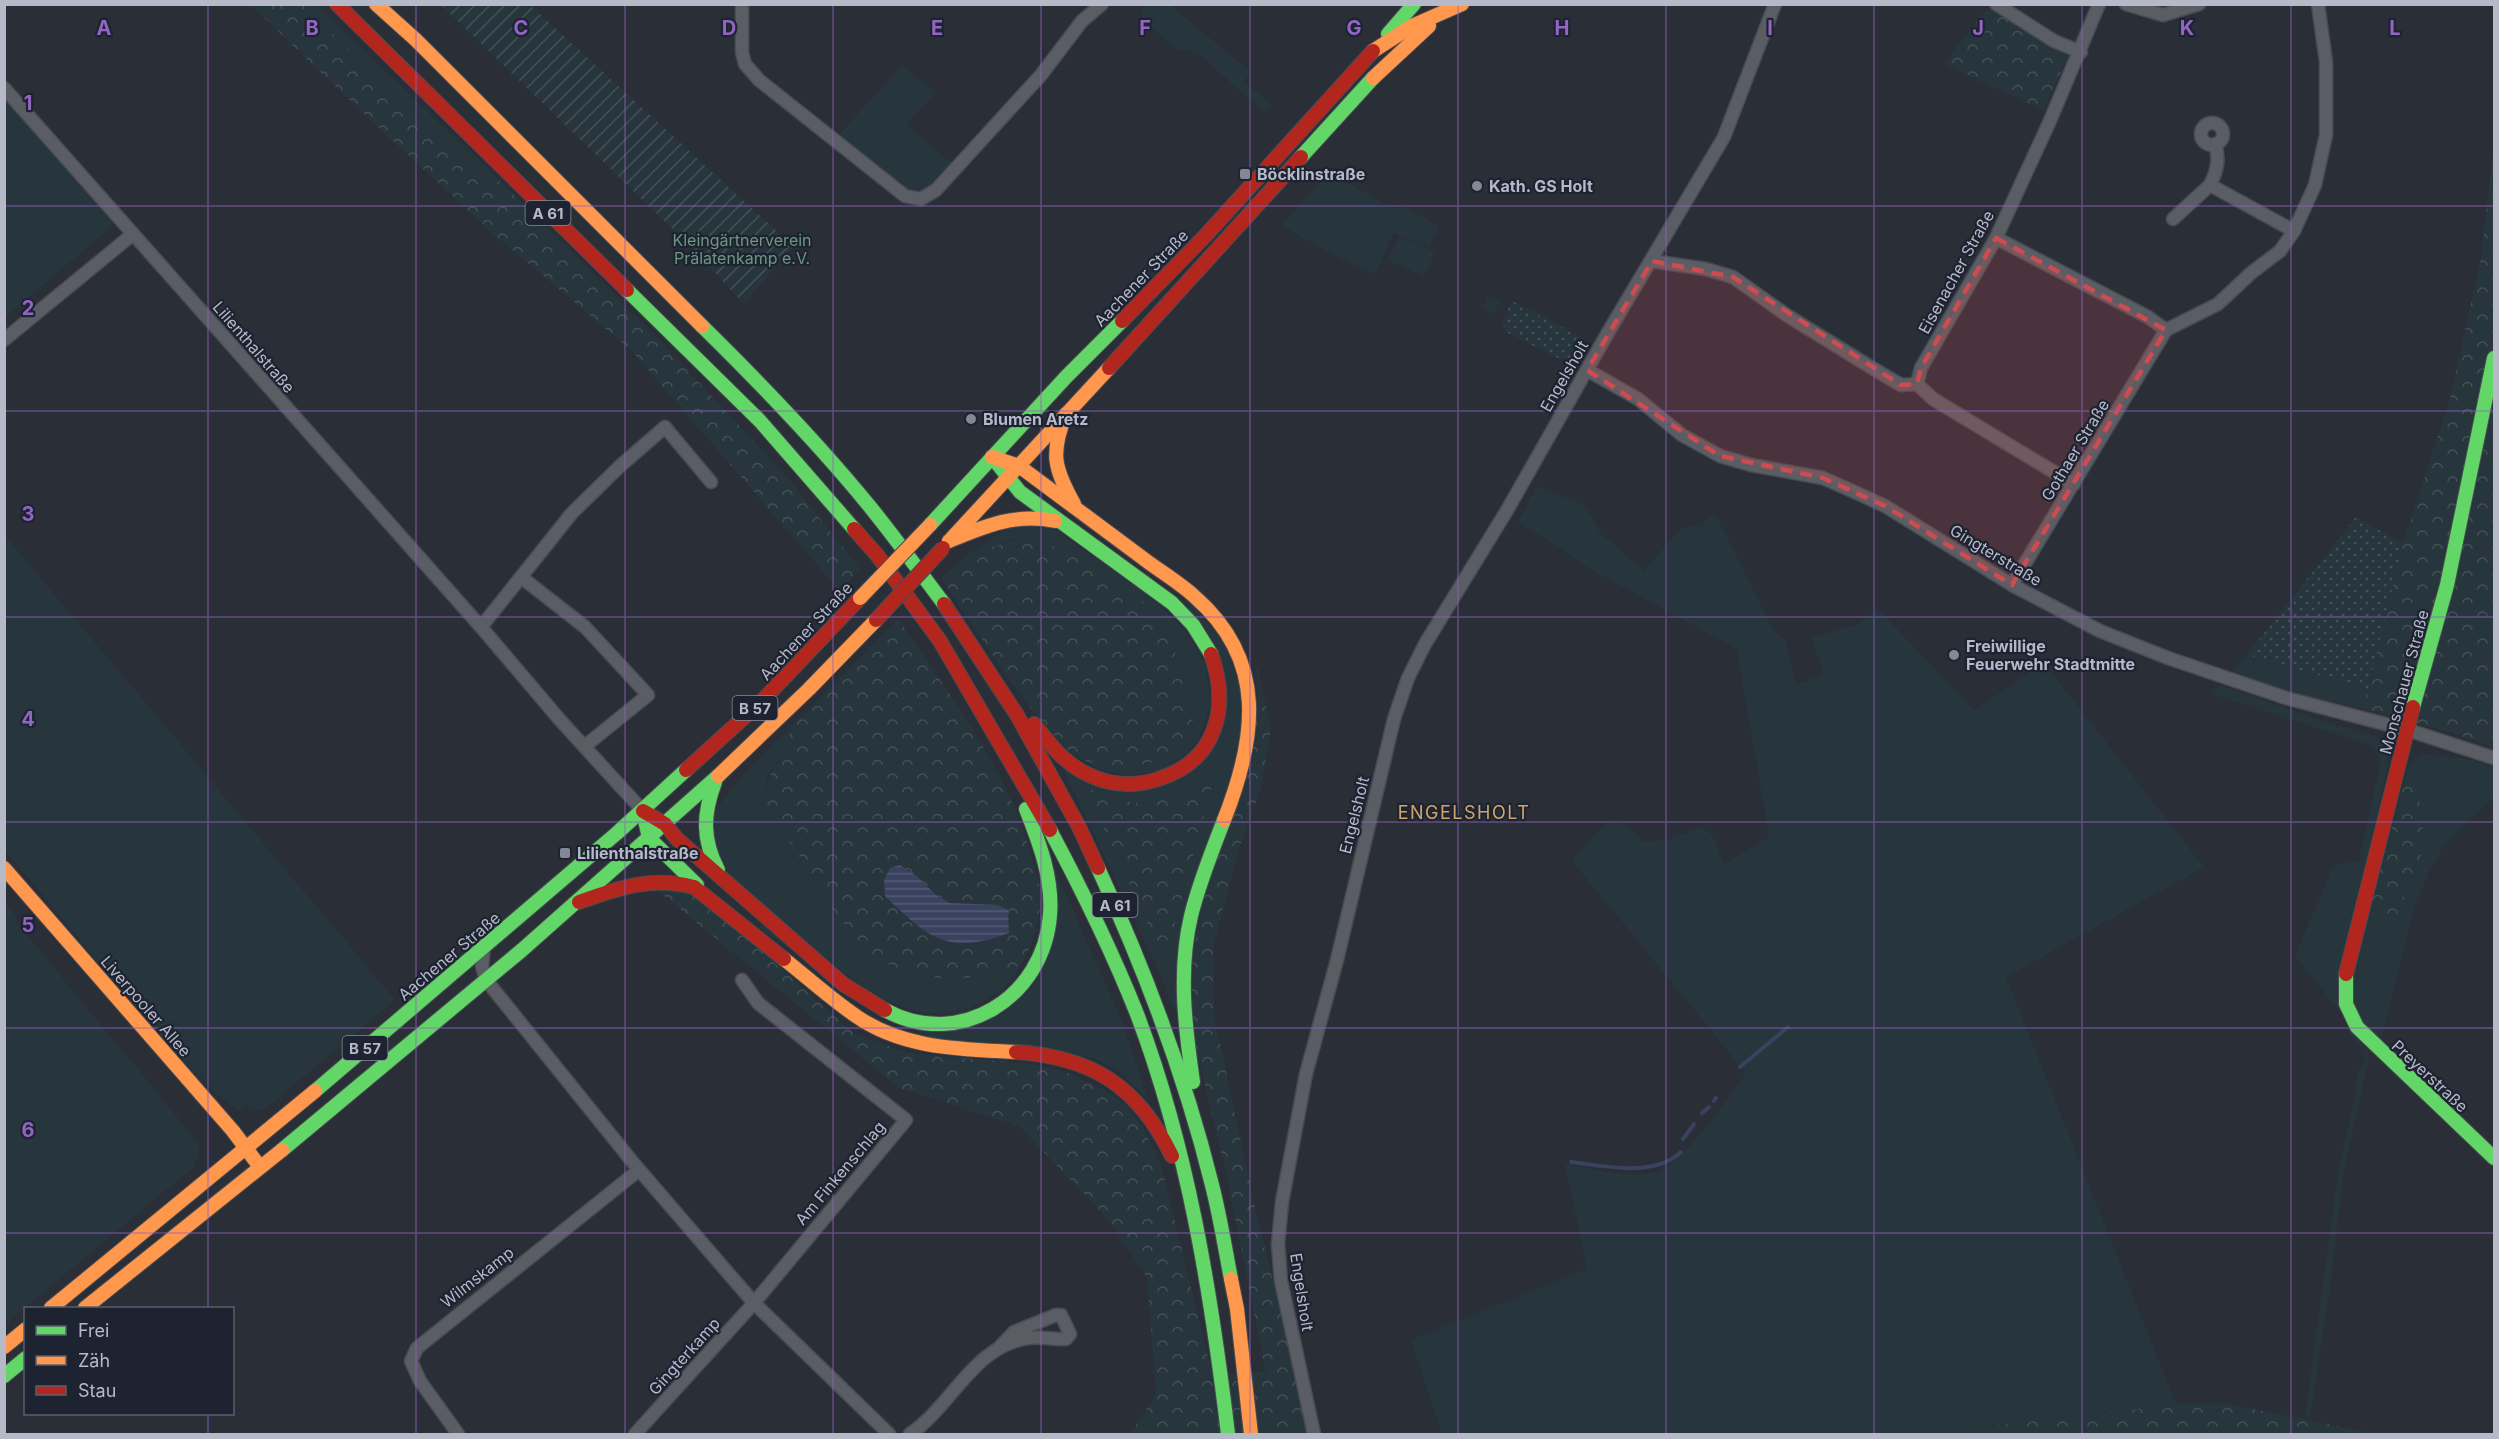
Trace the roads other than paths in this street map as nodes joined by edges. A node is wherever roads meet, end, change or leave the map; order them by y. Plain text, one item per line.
1 (337, 4) edge
2 (376, 4) edge
3 (742, 4) edge
4 (1102, 4) edge
5 (1414, 4) edge
6 (1428, 4) edge
7 (1462, 4) edge
8 (1775, 4) edge
9 (1996, 4) edge
10 (2099, 4) edge
11 (2126, 4) edge
12 (2199, 4) edge
13 (2318, 4) edge
14 (1447, 12) junction
15 (1412, 26) junction
16 (1373, 51) junction
17 (2081, 52) junction
18 (1373, 78) junction
19 (4, 88) edge
20 (2215, 144) dead end
21 (2210, 185) junction
22 (2174, 219) dead end
23 (2294, 231) junction
24 (133, 234) junction
25 (1996, 238) junction
26 (1652, 261) junction
27 (2166, 330) junction
28 (4, 340) edge
29 (2494, 358) edge
30 (1587, 370) junction
31 (1917, 384) junction
32 (1066, 414) junction
33 (992, 457) junction
34 (1018, 466) junction
35 (1007, 478) junction
36 (711, 482) dead end
37 (2074, 484) junction
38 (1077, 510) junction
39 (1072, 531) junction
40 (946, 545) junction
41 (521, 577) junction
42 (2012, 585) junction
43 (481, 627) junction
44 (989, 668) junction
45 (984, 715) junction
46 (2408, 730) junction
47 (585, 746) junction
48 (2494, 758) edge
49 (715, 782) junction
50 (643, 811) junction
51 (665, 824) junction
52 (649, 838) junction
53 (4, 868) edge
54 (722, 878) junction
55 (579, 902) junction
56 (724, 911) junction
57 (484, 948) junction
58 (486, 980) junction
59 (742, 980) dead end
60 (2348, 1012) joint
61 (247, 1149) junction
62 (1205, 1157) junction
63 (2494, 1158) edge
64 (260, 1167) junction
65 (639, 1170) junction
66 (1193, 1205) junction
67 (754, 1303) junction
68 (52, 1307) edge
69 (86, 1307) edge
70 (24, 1331) edge
71 (4, 1347) edge
72 (999, 1348) junction
73 (24, 1360) edge
74 (4, 1376) edge
75 (640, 1433) edge
76 (458, 1434) edge
77 (889, 1434) edge
78 (910, 1434) edge
79 (1228, 1434) edge
80 (1251, 1434) edge
81 (1314, 1434) edge

1 - 45 main road, A 61
2 - 44 main road, A 61
3 - 4 street
5 - 16 main road, Aachener Straße
6 - 15 main road
7 - 14 main road
8 - 26 street, Engelsholt
9 - 17 street
10 - 17 street, Eisenacher Straße
11 - 12 street
13 - 23 street
14 - 15 main road
14 - 18 main road
15 - 16 main road
15 - 18 main road
16 - 33 main road, Aachener Straße
17 - 25 street, Eisenacher Straße
18 - 32 main road
19 - 24 street, Lilienthalstraße
20 - 21 street
21 - 22 street
21 - 23 street
23 - 27 street
24 - 28 street
24 - 43 street, Lilienthalstraße
25 - 27 street
25 - 31 street, Eisenacher Straße
26 - 30 street, Engelsholt
26 - 31 street
27 - 37 street, Gothaer Straße
29 - 46 main road, Monschauer Straße
30 - 42 street, Gingterstraße
30 - 81 street, Engelsholt
31 - 37 street
32 - 34 main road
32 - 38 main road
33 - 34 main road
33 - 35 main road
33 - 50 main road, Aachener Straße / B 57, bridge
34 - 35 main road
34 - 38 main road
35 - 39 main road
35 - 40 main road
36 - 41 street
37 - 42 street, Gothaer Straße
38 - 62 main road
39 - 40 main road
39 - 44 main road
40 - 49 main road, B 57, bridge
41 - 43 street
41 - 47 street
42 - 46 street, Gingterstraße
43 - 47 street, Lilienthalstraße
44 - 62 main road, A 61
45 - 54 main road
45 - 66 main road, A 61
46 - 48 street, Gingterstraße
46 - 60 main road, Monschauer Straße
47 - 50 street, Lilienthalstraße
49 - 51 main road, B 57
49 - 54 main road
50 - 51 main road
50 - 52 main road
50 - 57 main road, Aachener Straße / B 57
51 - 52 main road, B 57
51 - 54 main road
52 - 55 main road, B 57
52 - 56 main road
53 - 61 main road, Liverpooler Allee
55 - 56 main road
55 - 58 main road, B 57
56 - 66 main road
57 - 58 street
57 - 61 main road, Aachener Straße / B 57
58 - 64 main road, B 57
58 - 65 street
59 - 67 street, Am Finkenschlag
60 - 63 main road, Preyerstraße
61 - 64 main road, Liverpooler Allee
61 - 68 main road, Aachener Straße / B 57
62 - 80 main road, A 61
64 - 69 main road, B 57
65 - 67 street
65 - 76 street, Wilmskamp
66 - 79 main road, A 61
67 - 75 street, Gingterkamp
67 - 77 street
70 - 71 main road
72 - 72 street
72 - 78 street
73 - 74 main road

